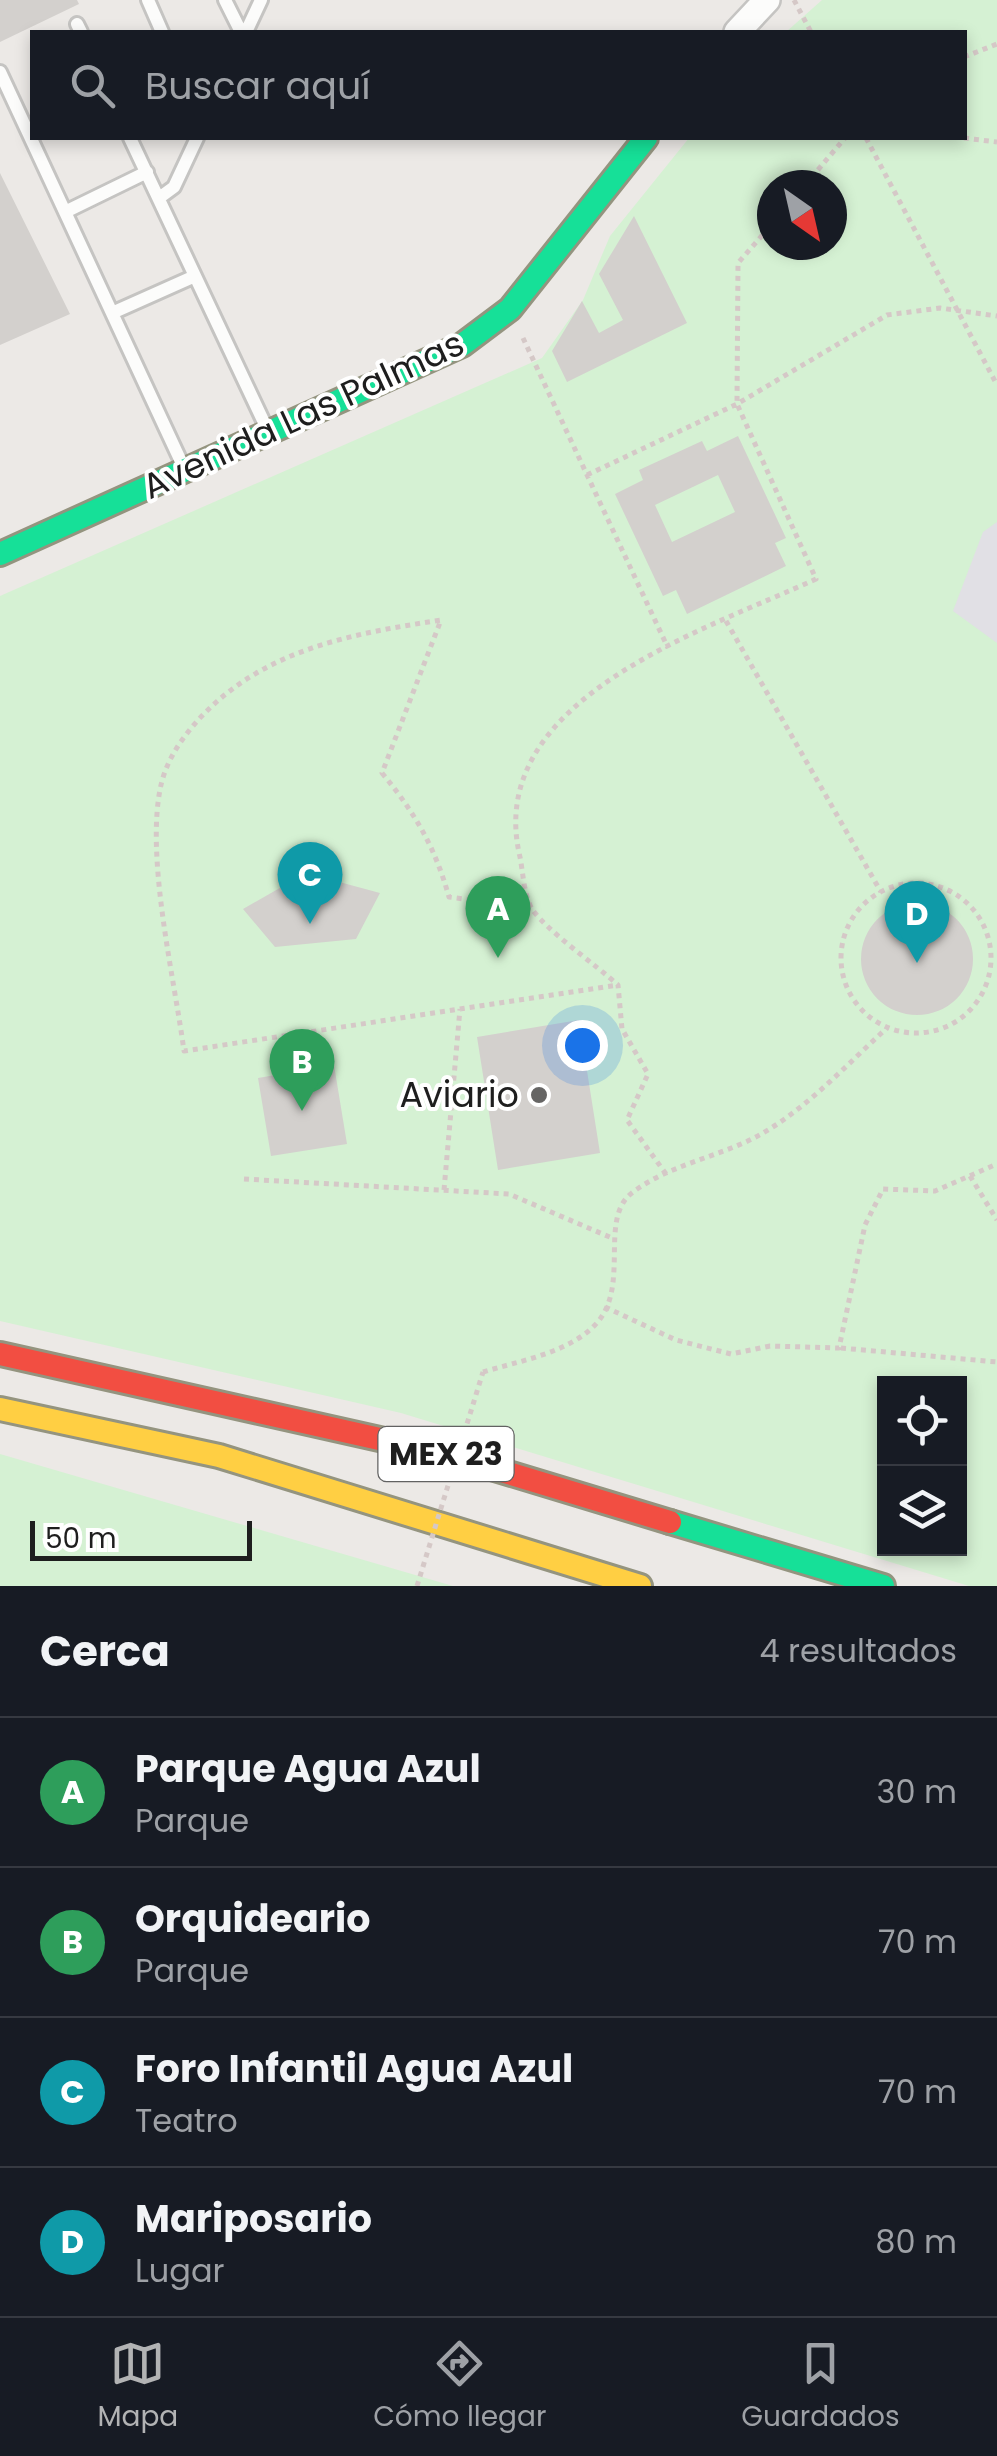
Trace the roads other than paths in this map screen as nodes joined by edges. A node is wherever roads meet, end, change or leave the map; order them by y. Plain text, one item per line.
1 (148, 0) edge
2 (225, 0) edge
3 (261, 0) edge
4 (767, 0) edge
5 (161, 30) edge
6 (242, 30) edge
7 (244, 30) edge
8 (739, 30) edge
9 (0, 72) edge
10 (30, 137) edge
11 (32, 140) edge
12 (131, 140) edge
13 (196, 140) edge
14 (644, 140) edge
15 (147, 172) junction
16 (159, 198) junction
17 (65, 212) junction
18 (195, 276) junction
19 (112, 313) junction
20 (270, 433) junction
21 (185, 471) junction
22 (0, 554) edge
23 (0, 1354) edge
24 (0, 1409) edge
25 (640, 1586) edge
26 (883, 1586) edge

1 - 5 lane
2 - 6 lane
3 - 7 lane
4 - 8 street
9 - 10 lane
11 - 17 lane
12 - 15 lane
13 - 16 lane
14 - 20 main road, Avenida Las Palmas
15 - 16 lane
15 - 17 lane
16 - 18 lane
17 - 19 lane
18 - 19 lane
18 - 20 lane
19 - 21 lane
20 - 21 main road, Avenida Las Palmas
21 - 22 main road, Avenida Las Palmas
23 - 26 main road, MEX 23
24 - 25 main road, MEX 23

